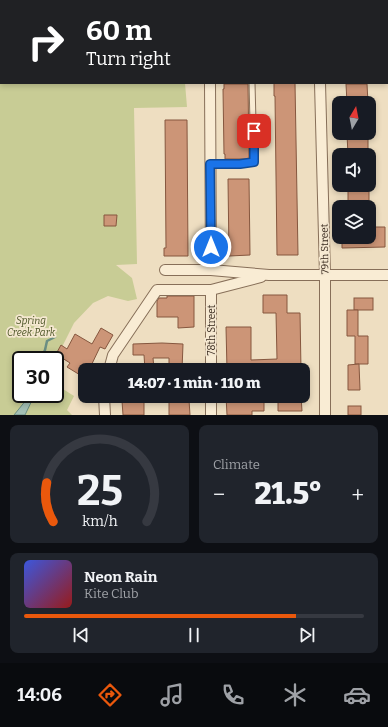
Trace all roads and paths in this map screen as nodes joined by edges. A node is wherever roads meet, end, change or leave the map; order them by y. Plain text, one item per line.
1 (210, 84) edge
2 (252, 84) edge
3 (320, 84) edge
4 (210, 164) junction
5 (165, 270) dead end
6 (211, 270) junction
7 (269, 275) junction
8 (325, 275) junction
9 (388, 275) edge
10 (211, 290) junction
11 (111, 363) edge
12 (211, 363) edge
13 (104, 403) edge
14 (211, 403) edge
15 (104, 415) edge
16 (210, 415) edge
17 (325, 415) edge

1 - 4 street
2 - 4 lane
3 - 8 street, 79th Street
4 - 6 street
5 - 6 street
6 - 7 street
7 - 8 street
7 - 10 street
8 - 9 street
8 - 17 street, 79th Street
10 - 11 street
10 - 12 street, 78th Street
13 - 15 street
14 - 16 street

